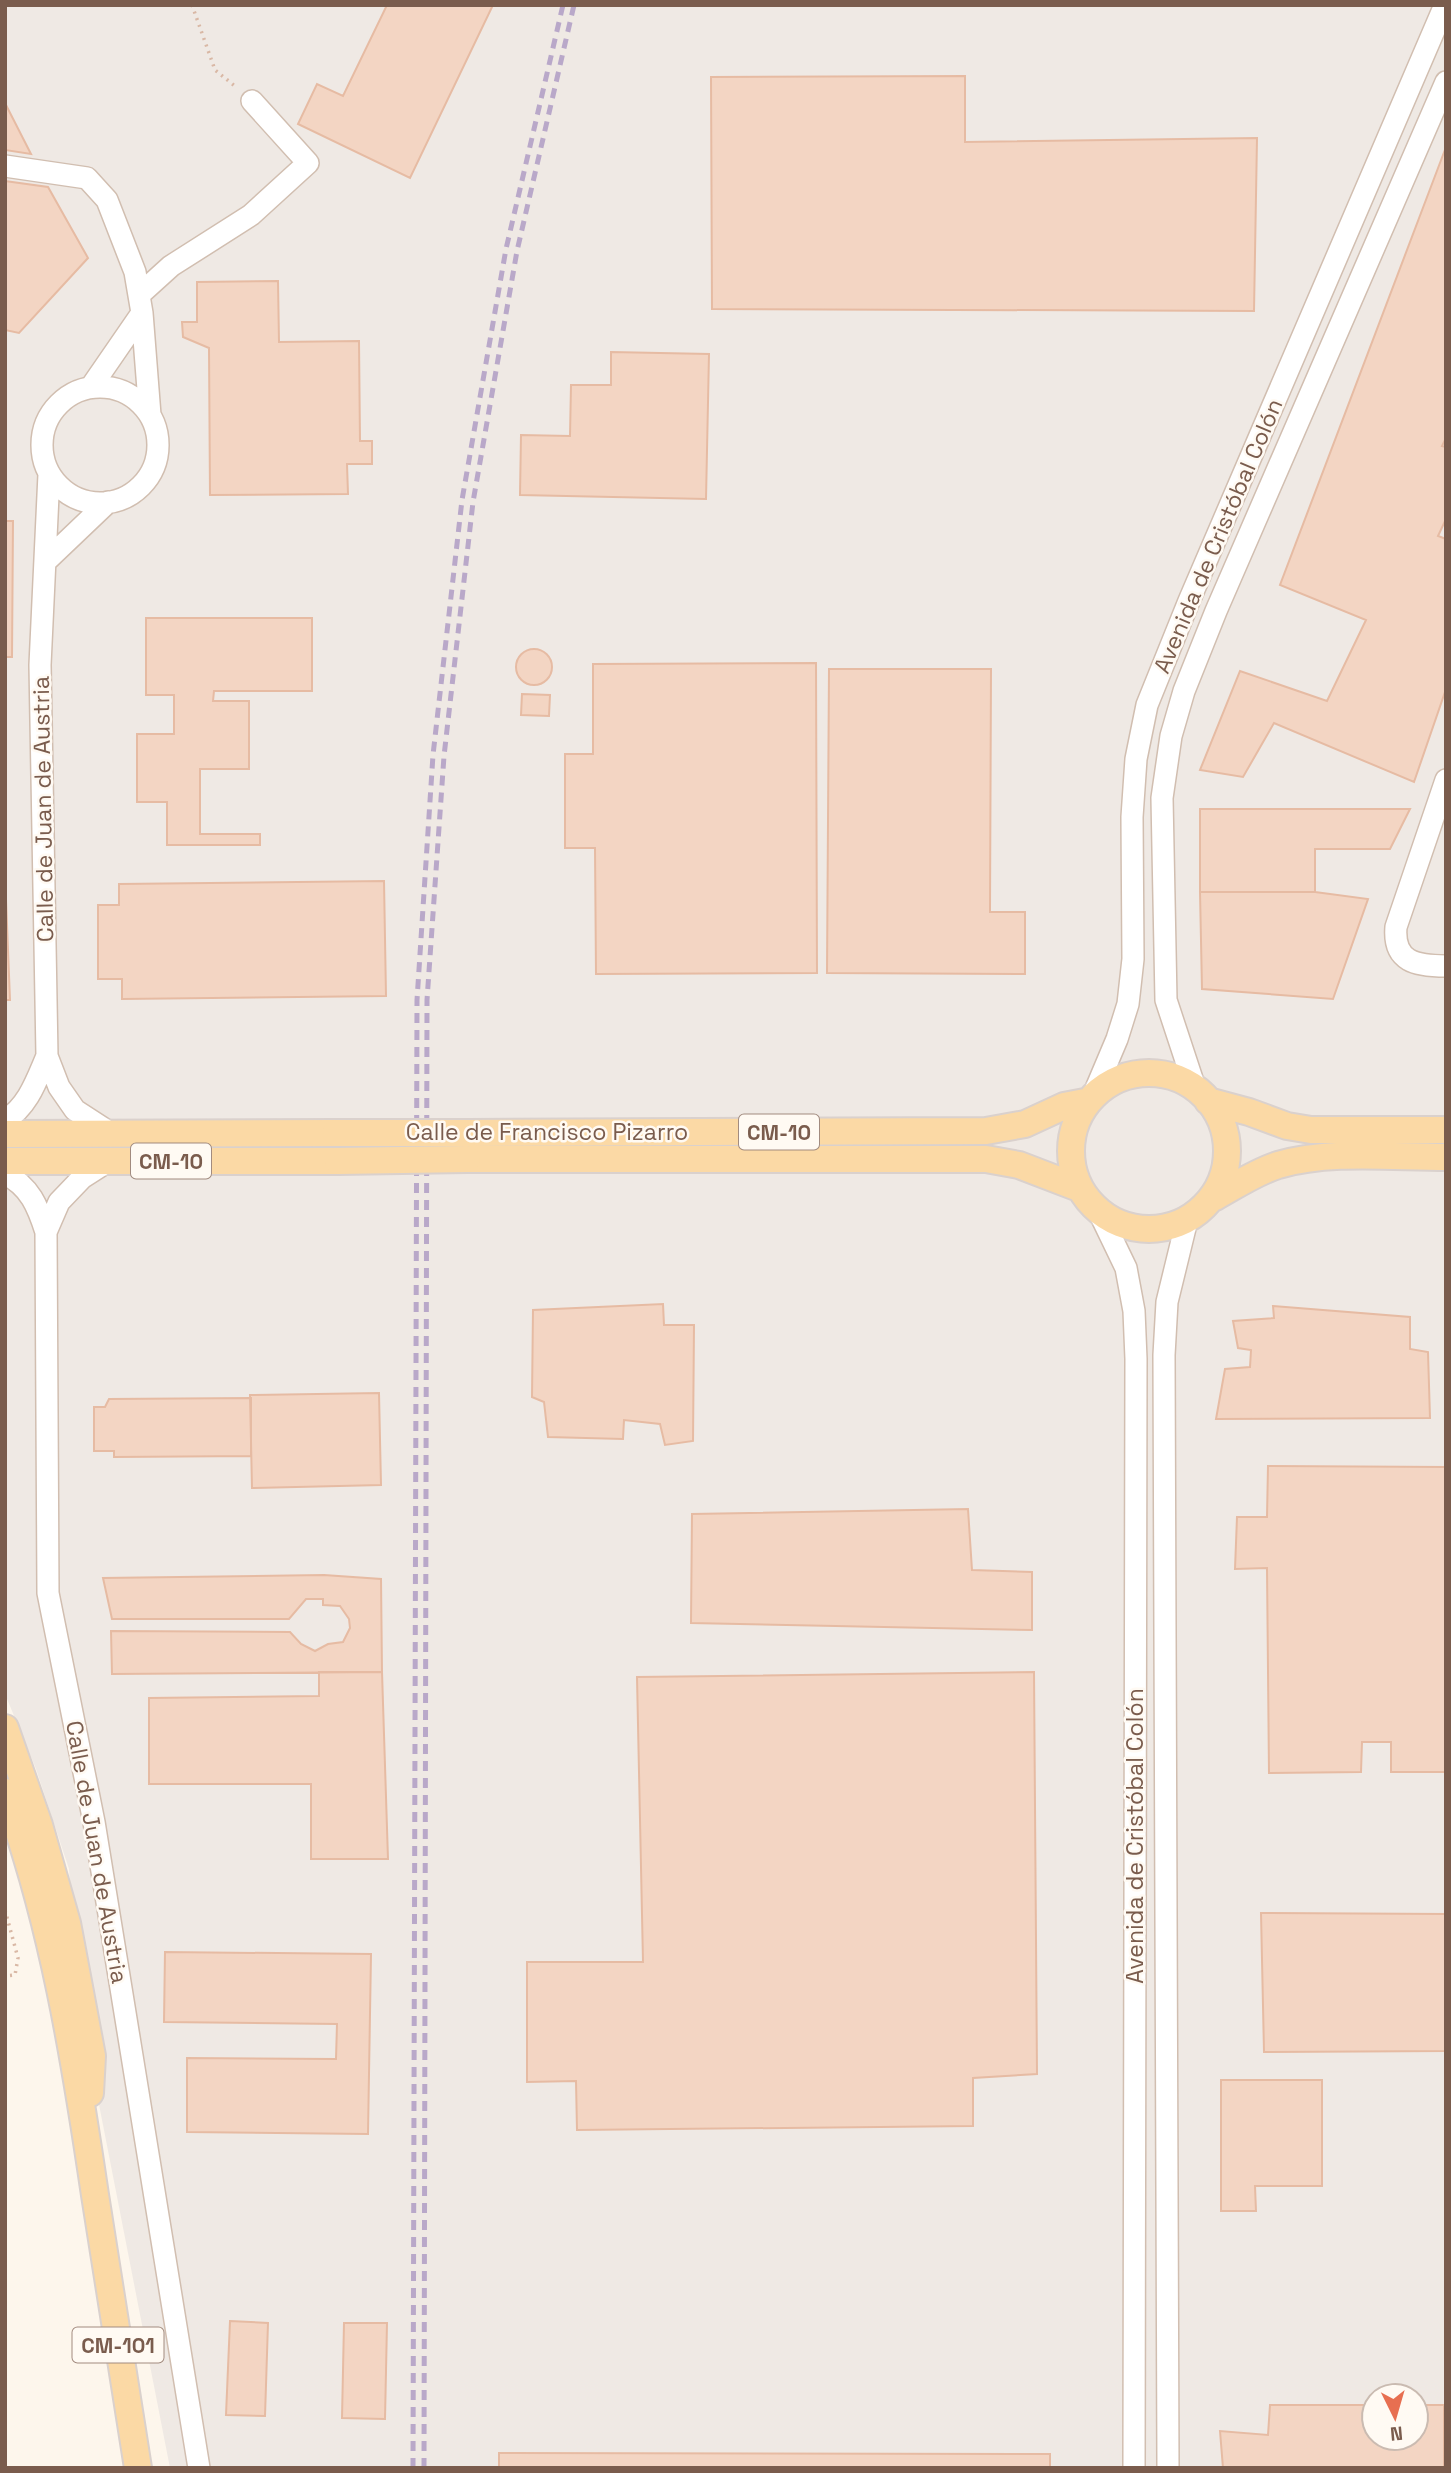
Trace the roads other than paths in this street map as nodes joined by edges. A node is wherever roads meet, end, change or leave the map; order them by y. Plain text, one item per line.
1 (1445, 5) edge
2 (1446, 82) edge
3 (252, 101) road end
4 (5, 166) edge
5 (140, 304) junction
6 (92, 387) junction
7 (150, 415) junction
8 (50, 474) junction
9 (108, 502) junction
10 (45, 562) junction
11 (1446, 780) edge
12 (1446, 966) edge
13 (47, 1056) junction
14 (1202, 1096) junction
15 (1090, 1097) junction
16 (5, 1120) edge
17 (1446, 1130) edge
18 (5, 1134) edge
19 (112, 1135) junction
20 (1446, 1157) edge
21 (5, 1161) edge
22 (107, 1162) junction
23 (5, 1174) edge
24 (1079, 1188) junction
25 (1215, 1197) junction
26 (1099, 1212) junction
27 (1187, 1220) junction
28 (46, 1232) junction
29 (5, 1728) edge
30 (5, 1792) edge
31 (5, 1844) edge
32 (44, 1919) junction
33 (88, 2144) junction
34 (138, 2468) edge
35 (199, 2468) edge
36 (1134, 2468) edge
37 (1168, 2468) edge

1 - 15 street, Avenida de Cristóbal Colón
2 - 14 street, Avenida de Cristóbal Colón
3 - 5 street
4 - 5 street
5 - 6 street
5 - 7 street
6 - 7 street
6 - 8 street
7 - 9 street
8 - 9 street
8 - 10 street, Calle de Juan de Austria
9 - 10 street
10 - 13 street, Calle de Juan de Austria
11 - 12 street
13 - 16 street
13 - 19 street
14 - 15 main road, CM-10
14 - 17 main road, CM-10
14 - 25 main road
15 - 19 main road, Calle de Francisco Pizarro / CM-10, bridge
15 - 24 main road, CM-10
18 - 19 main road, Calle de Francisco Pizarro / CM-10
20 - 25 main road
21 - 22 main road, Calle de Francisco Pizarro / CM-10
22 - 24 main road, Calle de Francisco Pizarro / CM-10, bridge
22 - 28 street
23 - 28 street
24 - 26 main road, CM-10
25 - 27 main road
26 - 27 main road
26 - 36 street, Avenida de Cristóbal Colón
27 - 37 street, Avenida de Cristóbal Colón
28 - 35 street, Calle de Juan de Austria
29 - 33 main road
30 - 32 main road, CM-101
31 - 32 main road
32 - 33 main road, CM-101
33 - 34 main road, CM-101

